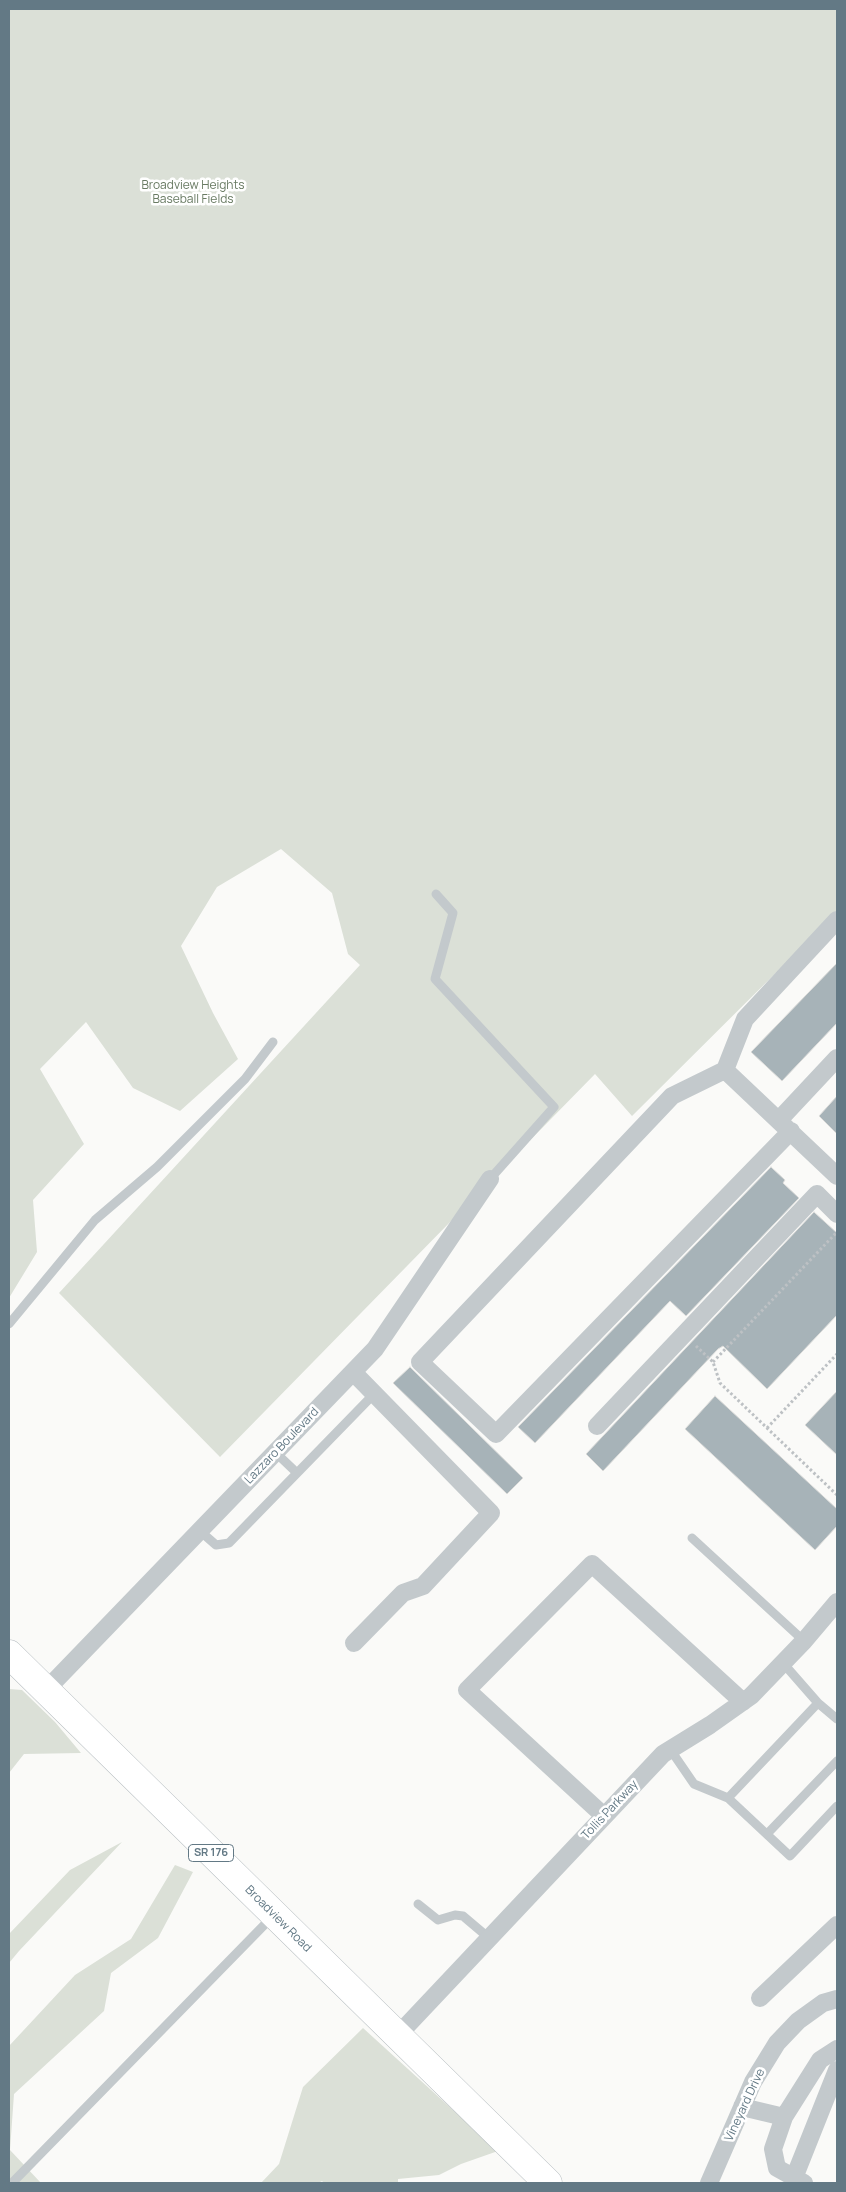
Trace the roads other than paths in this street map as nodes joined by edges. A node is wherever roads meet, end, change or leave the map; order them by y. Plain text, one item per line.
1 (436, 894) dead end
2 (837, 920) edge
3 (273, 1042) dead end
4 (837, 1058) edge
5 (725, 1070) junction
6 (785, 1125) junction
7 (837, 1176) edge
8 (490, 1179) joint
9 (837, 1214) edge
10 (9, 1324) edge
11 (353, 1372) junction
12 (374, 1394) junction
13 (596, 1426) dead end
14 (275, 1452) junction
15 (297, 1473) junction
16 (200, 1531) junction
17 (692, 1538) dead end
18 (837, 1602) edge
19 (804, 1642) junction
20 (354, 1643) dead end
21 (9, 1654) edge
22 (783, 1663) junction
23 (46, 1690) junction
24 (744, 1702) junction
25 (818, 1703) junction
26 (837, 1719) edge
27 (670, 1749) junction
28 (837, 1761) edge
29 (728, 1798) junction
30 (837, 1806) edge
31 (604, 1816) junction
32 (767, 1834) junction
33 (418, 1904) dead end
34 (274, 1915) junction
35 (837, 1925) edge
36 (489, 1938) junction
37 (760, 1998) dead end
38 (837, 1999) edge
39 (397, 2036) junction
40 (837, 2049) edge
41 (837, 2070) edge
42 (742, 2108) junction
43 (784, 2117) junction
44 (799, 2180) edge
45 (12, 2183) edge
46 (548, 2183) edge
47 (709, 2183) edge

1 - 8 lane
2 - 5 street
3 - 10 lane
4 - 6 street
5 - 6 street
5 - 6 street
6 - 7 street
8 - 11 street, Lazzaro Boulevard
9 - 13 street
11 - 12 street
11 - 14 street, Lazzaro Boulevard
12 - 15 lane
12 - 20 street
14 - 15 lane
14 - 16 street, Lazzaro Boulevard
15 - 16 lane
16 - 23 street, Lazzaro Boulevard
17 - 19 lane
18 - 19 street, Tollis Parkway
19 - 22 street, Tollis Parkway
21 - 23 main road, Broadview Road / SR 176
22 - 24 street, Tollis Parkway
22 - 25 lane
23 - 34 main road, Broadview Road / SR 176
24 - 27 street, Tollis Parkway
24 - 31 street
25 - 26 lane
25 - 29 lane
27 - 29 lane
27 - 31 street, Tollis Parkway
28 - 32 lane
29 - 32 lane
30 - 32 lane
31 - 36 street, Tollis Parkway
33 - 36 lane
34 - 39 main road, Broadview Road / SR 176
34 - 45 lane
35 - 37 street
36 - 39 street, Tollis Parkway
38 - 42 street, Vineyard Drive
39 - 46 main road, Broadview Road / SR 176
40 - 43 street
41 - 44 street
42 - 43 street
42 - 47 street, Vineyard Drive
43 - 44 street

